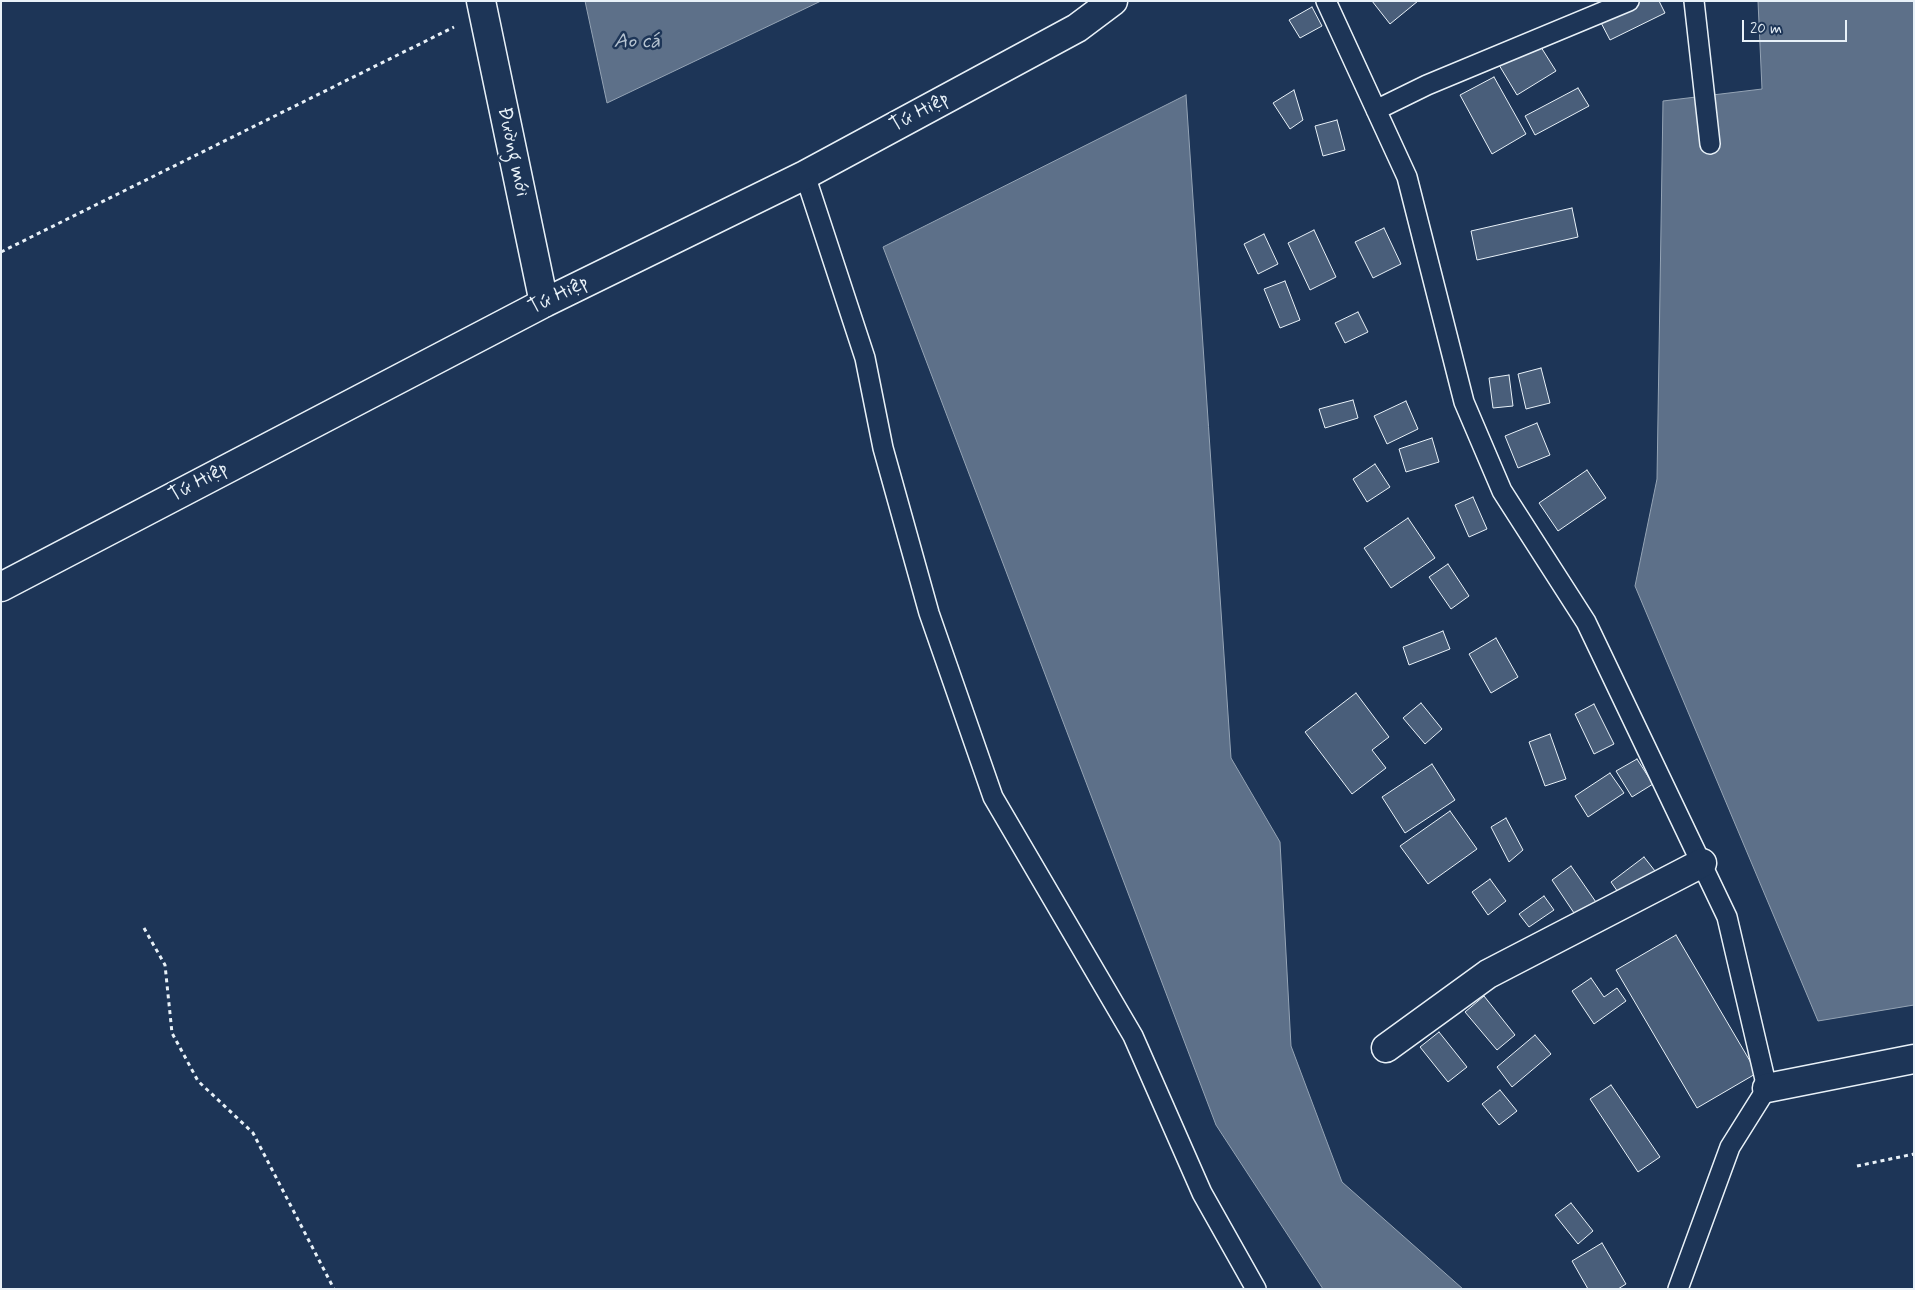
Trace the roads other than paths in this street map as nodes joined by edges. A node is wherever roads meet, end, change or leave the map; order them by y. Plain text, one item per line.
1 (1114, 1) edge
2 (1326, 1) edge
3 (1629, 1) edge
4 (1694, 1) edge
5 (482, 7) edge
6 (1376, 110) junction
7 (1710, 144) dead end
8 (805, 175) junction
9 (544, 302) junction
10 (1, 587) edge
11 (1702, 863) junction
12 (1386, 1048) dead end
13 (1914, 1059) edge
14 (1767, 1088) junction
15 (1256, 1289) edge
16 (1678, 1289) edge

1 - 8 street, Tứ Hiệp
2 - 6 lane
3 - 6 lane
4 - 7 lane
5 - 9 street, Đường mới
6 - 11 lane
8 - 9 street, Tứ Hiệp
8 - 15 lane
9 - 10 street, Tứ Hiệp
11 - 12 street
11 - 14 lane
13 - 14 street
14 - 16 lane

